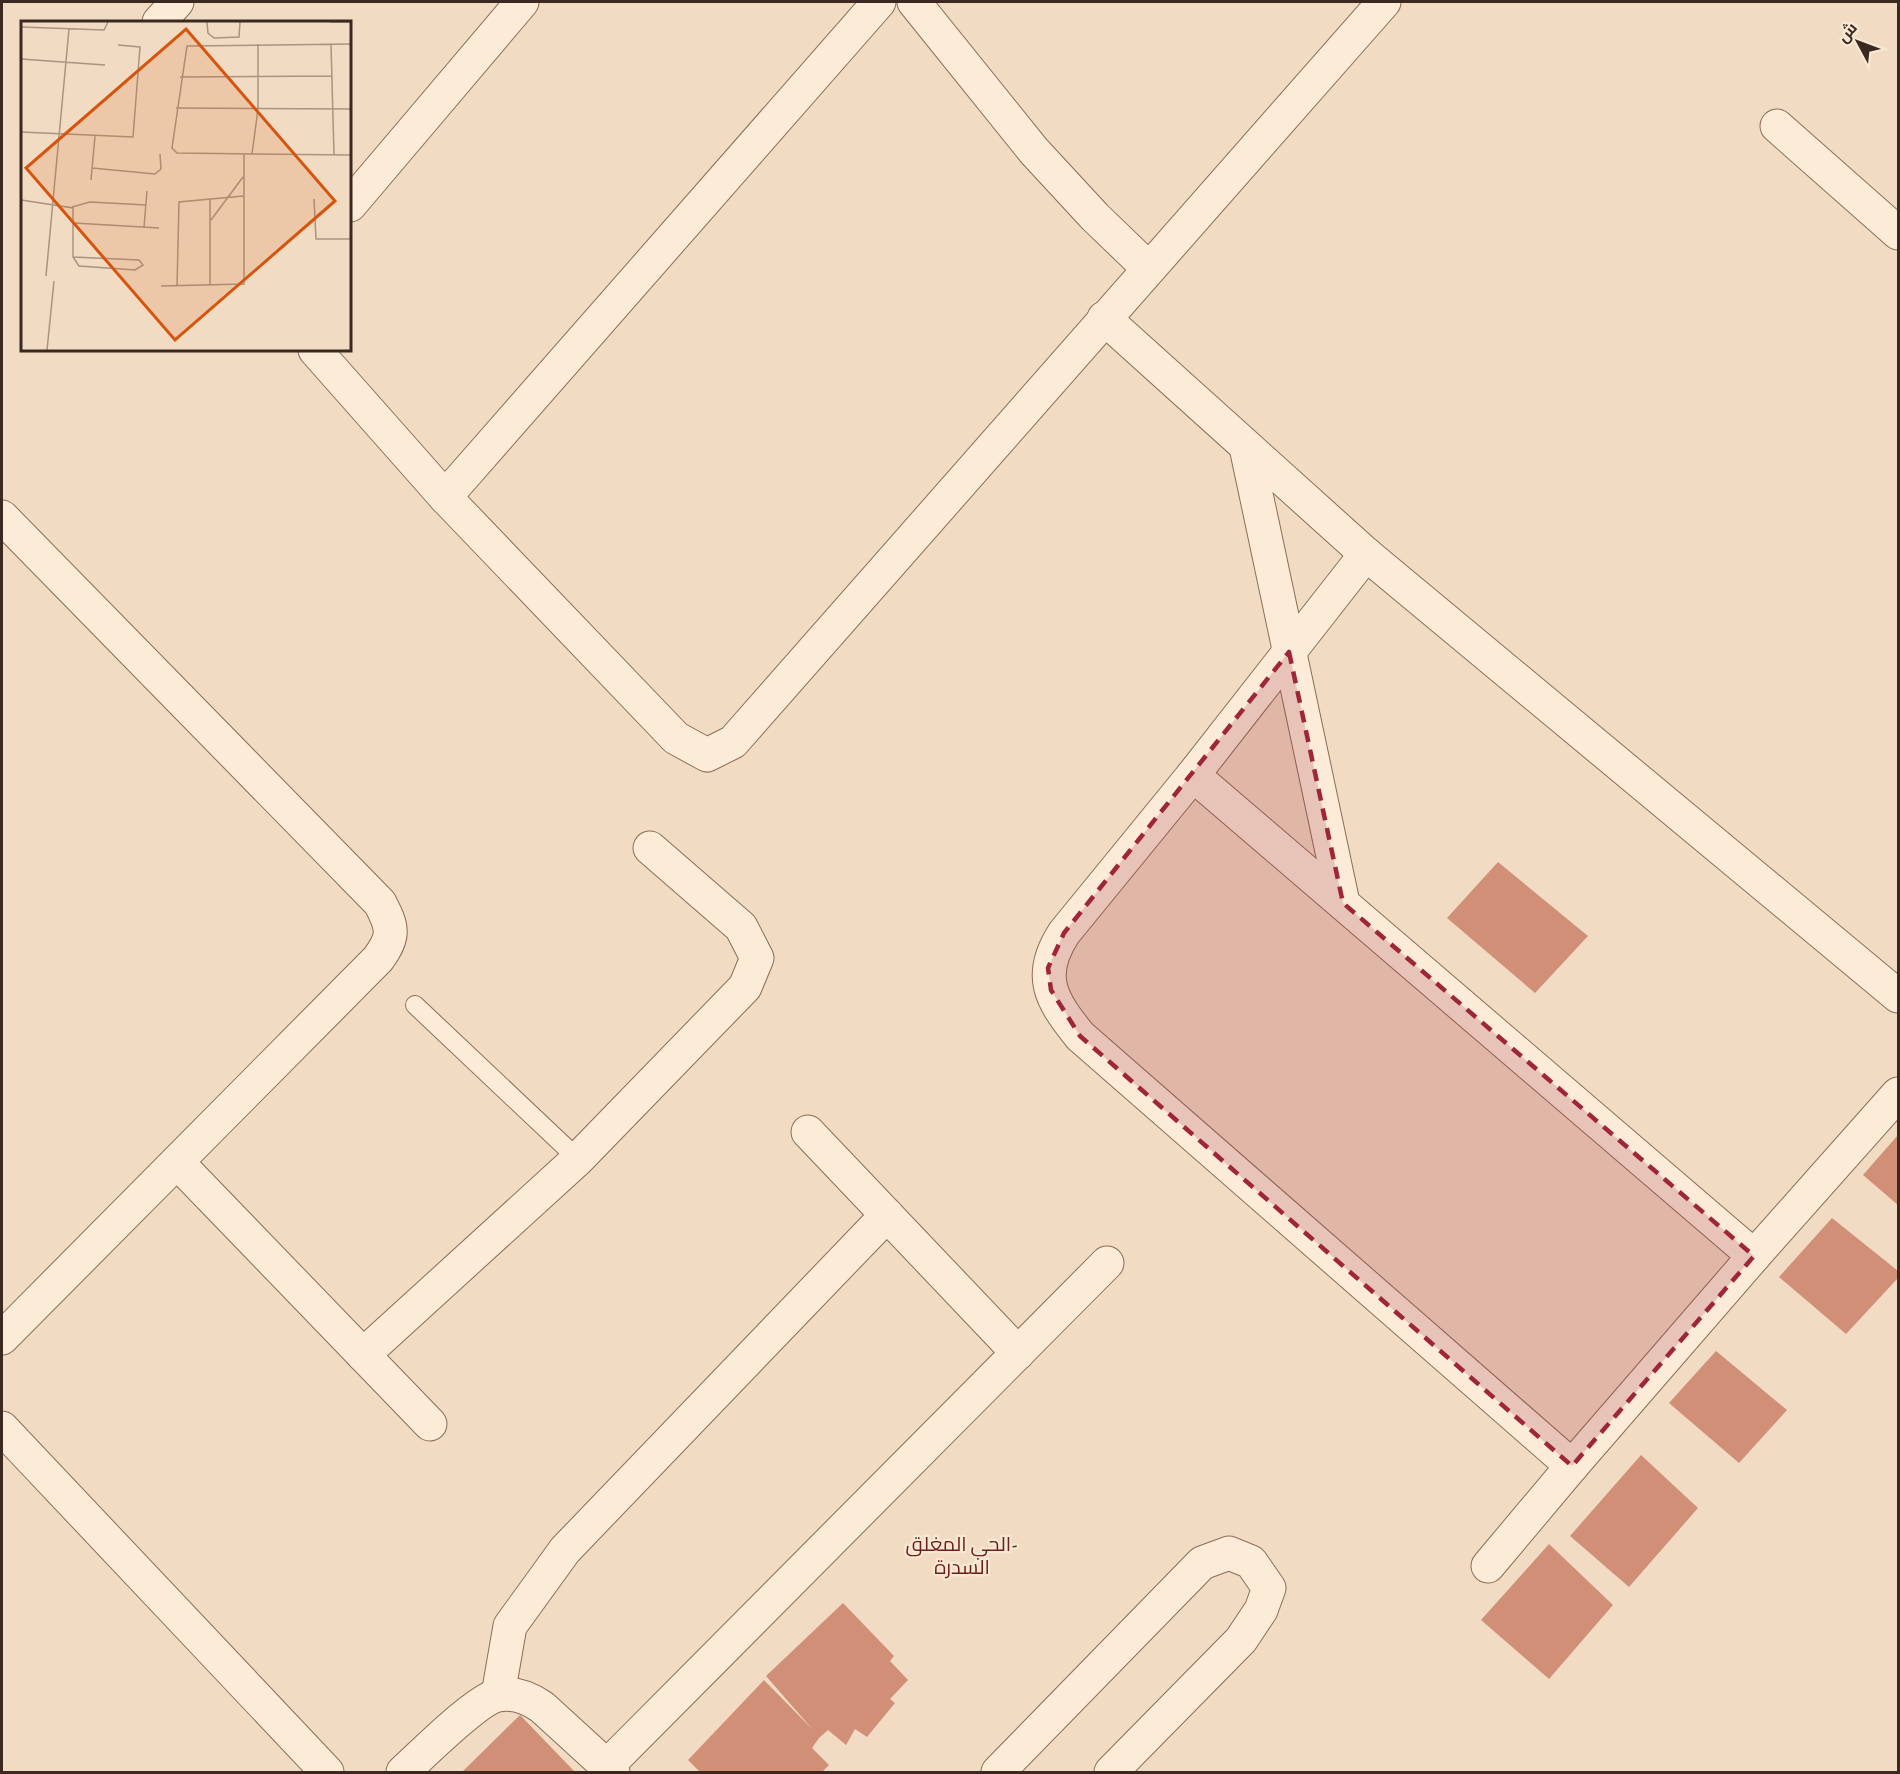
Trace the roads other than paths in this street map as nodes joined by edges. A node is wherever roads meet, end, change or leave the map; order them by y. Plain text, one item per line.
1 (177, 2) edge
2 (522, 2) edge
3 (879, 2) edge
4 (914, 2) edge
5 (1384, 2) edge
6 (160, 21) edge
7 (1777, 126) dead end
8 (351, 204) edge
9 (1899, 233) edge
10 (1148, 268) junction
11 (1104, 318) junction
12 (316, 351) edge
13 (1246, 447) junction
14 (445, 497) junction
15 (2, 517) edge
16 (1366, 554) junction
17 (1289, 652) junction
18 (1193, 775) junction
19 (650, 848) dead end
20 (1343, 903) junction
21 (1899, 996) edge
22 (415, 1005) dead end
23 (1899, 1094) edge
24 (808, 1132) dead end
25 (578, 1159) junction
26 (177, 1162) junction
27 (887, 1215) junction
28 (1754, 1257) junction
29 (1107, 1263) dead end
30 (2, 1338) edge
31 (1018, 1353) junction
32 (363, 1355) junction
33 (430, 1424) dead end
34 (2, 1428) edge
35 (1572, 1466) junction
36 (1488, 1566) dead end
37 (498, 1695) junction
38 (610, 1769) edge
39 (327, 1773) edge
40 (403, 1773) edge
41 (998, 1773) edge
42 (1111, 1773) edge

1 - 6 street
2 - 8 street
3 - 14 street
4 - 10 street
5 - 10 street
7 - 9 street
10 - 11 street
11 - 13 street
11 - 14 street
12 - 14 street
13 - 16 street
13 - 17 street
15 - 26 street
16 - 17 street
16 - 21 street
17 - 18 street
17 - 20 street
18 - 20 street
18 - 35 street
19 - 25 street
20 - 28 street
22 - 25 lane
23 - 28 street
24 - 27 street
25 - 32 street
26 - 30 street
26 - 32 street
27 - 31 street
27 - 37 street
28 - 35 street
29 - 31 street
31 - 38 street
32 - 33 street
34 - 39 street
35 - 36 street
37 - 38 street
37 - 40 street
41 - 42 street

